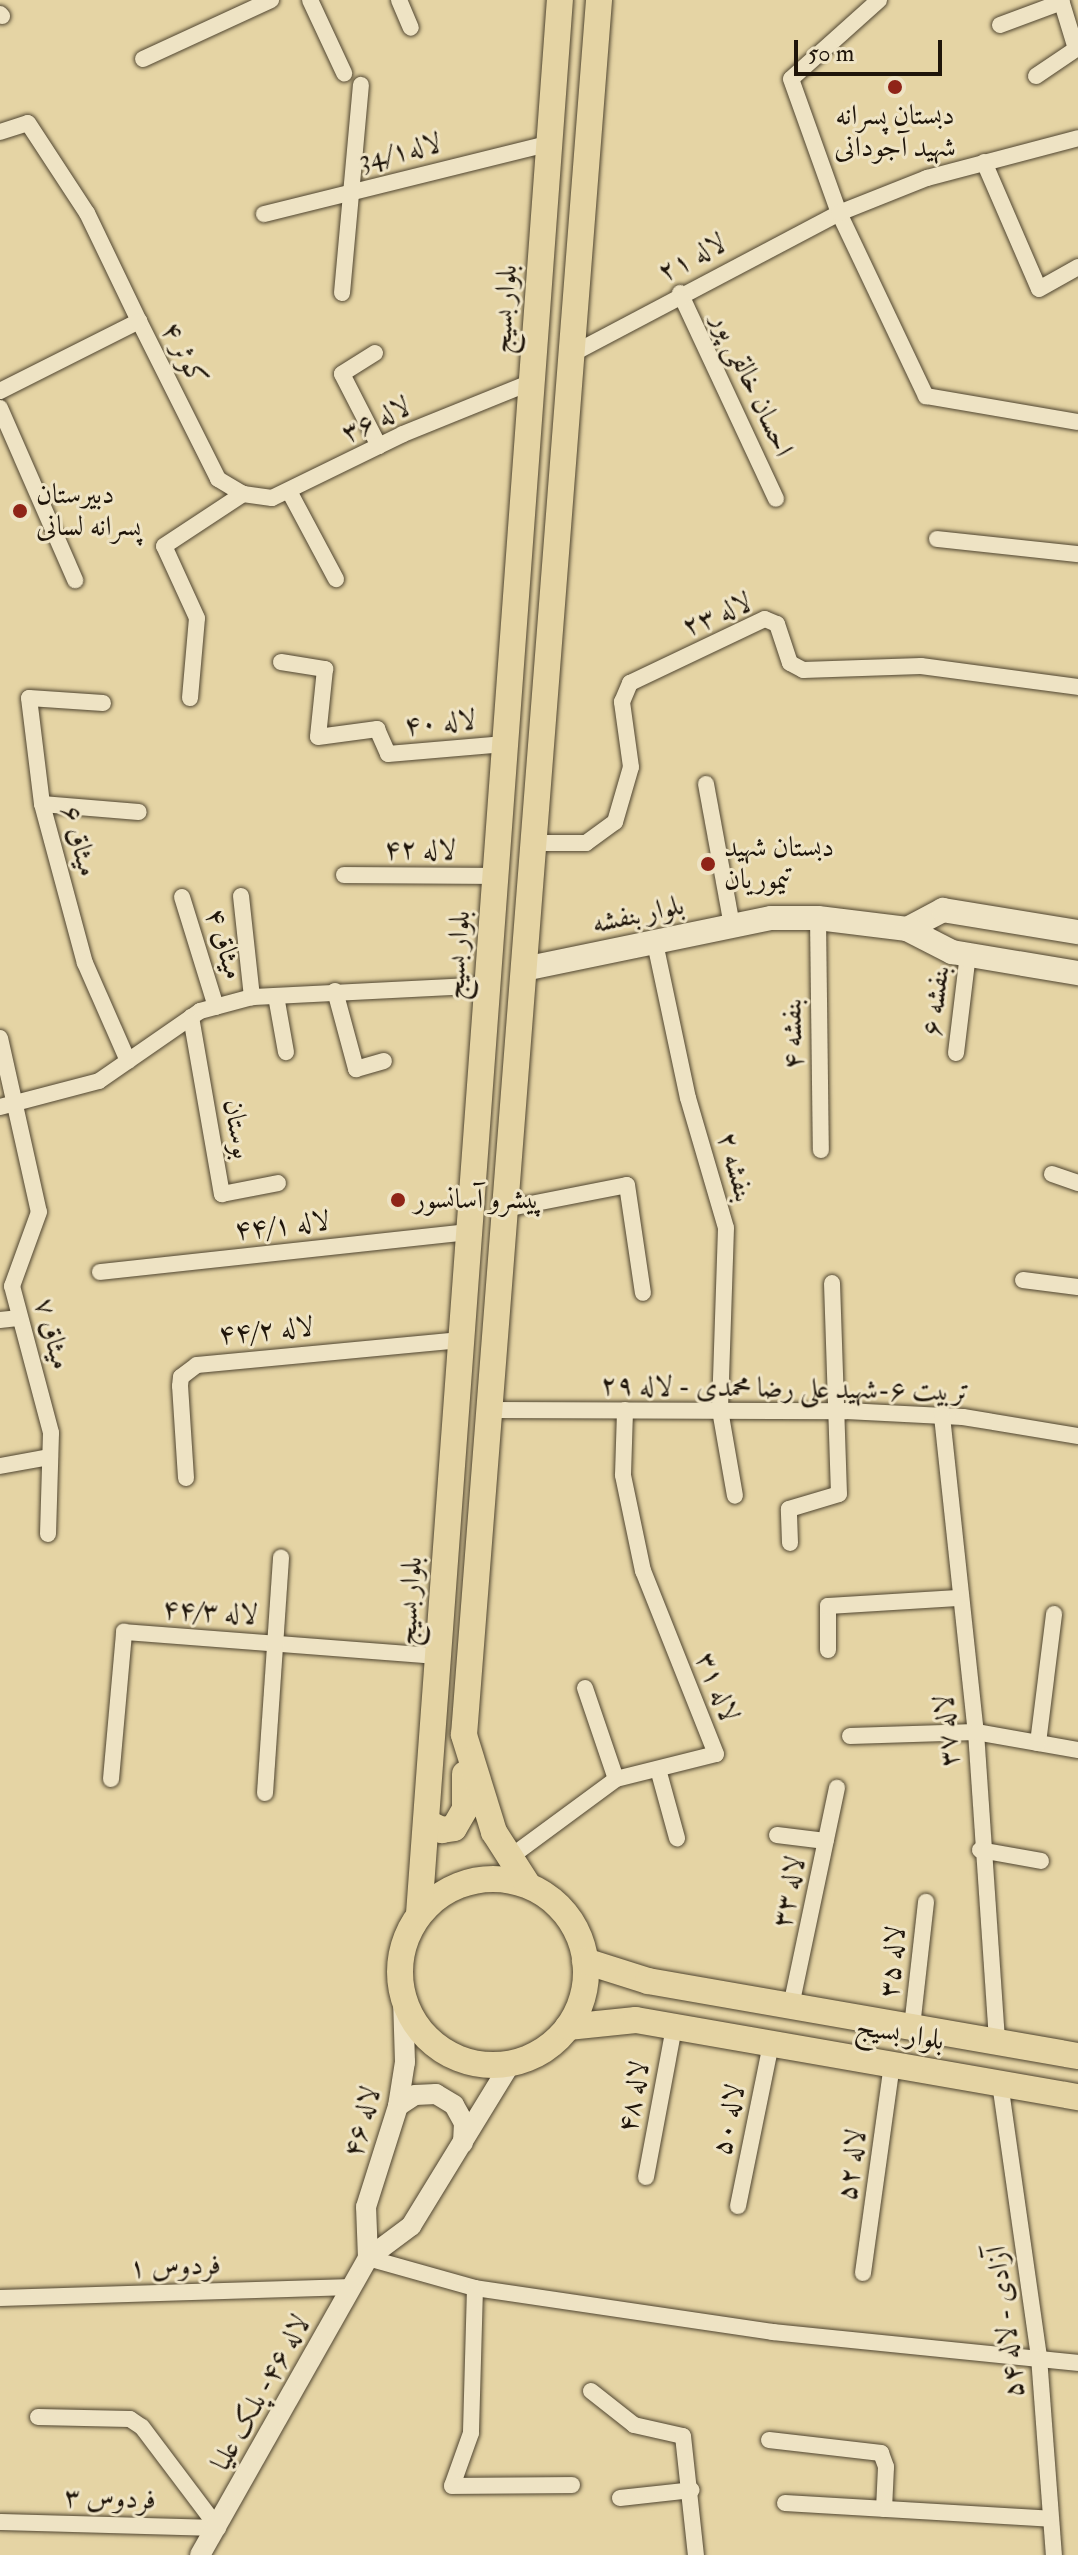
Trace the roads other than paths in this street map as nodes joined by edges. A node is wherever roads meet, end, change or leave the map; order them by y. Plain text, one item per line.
1 (271, 0) edge
2 (310, 0) edge
3 (399, 0) edge
4 (560, 0) edge
5 (599, 0) edge
6 (879, 0) edge
7 (1062, 1) edge
8 (1000, 25) dead end
9 (411, 28) dead end
10 (143, 59) dead end
11 (344, 73) dead end
12 (1036, 76) dead end
13 (361, 85) dead end
14 (0, 132) edge
15 (1078, 138) edge
16 (550, 143) junction
17 (984, 162) junction
18 (350, 191) junction
19 (839, 213) junction
20 (264, 214) dead end
21 (1078, 267) edge
22 (342, 293) dead end
23 (680, 293) junction
24 (139, 321) junction
25 (375, 353) dead end
26 (572, 354) junction
27 (532, 382) junction
28 (0, 391) edge
29 (0, 408) edge
30 (1078, 422) edge
31 (379, 446) junction
32 (289, 491) junction
33 (243, 494) junction
34 (776, 499) dead end
35 (937, 539) dead end
36 (1078, 554) edge
37 (336, 579) dead end
38 (75, 580) dead end
39 (281, 662) dead end
40 (1078, 687) edge
41 (190, 698) dead end
42 (103, 703) dead end
43 (505, 744) junction
44 (706, 784) dead end
45 (42, 804) junction
46 (139, 812) dead end
47 (533, 843) junction
48 (344, 875) dead end
49 (496, 876) junction
50 (241, 896) dead end
51 (182, 897) dead end
52 (818, 918) junction
53 (732, 926) junction
54 (907, 929) junction
55 (1078, 932) edge
56 (655, 943) junction
57 (968, 954) junction
58 (524, 969) junction
59 (1078, 973) edge
60 (488, 985) junction
61 (335, 991) junction
62 (276, 996) junction
63 (252, 997) junction
64 (216, 1007) junction
65 (191, 1017) junction
66 (0, 1038) edge
67 (286, 1052) dead end
68 (956, 1053) dead end
69 (128, 1061) junction
70 (384, 1061) dead end
71 (18, 1105) junction
72 (0, 1107) edge
73 (821, 1150) dead end
74 (1052, 1174) dead end
75 (278, 1183) dead end
76 (1078, 1183) edge
77 (505, 1209) junction
78 (470, 1232) junction
79 (100, 1272) dead end
80 (1023, 1280) dead end
81 (832, 1283) dead end
82 (1078, 1287) edge
83 (643, 1293) dead end
84 (20, 1318) junction
85 (0, 1320) edge
86 (461, 1340) junction
87 (490, 1410) junction
88 (625, 1410) junction
89 (720, 1410) junction
90 (836, 1411) junction
91 (942, 1416) junction
92 (1078, 1434) edge
93 (50, 1457) junction
94 (0, 1466) edge
95 (186, 1478) dead end
96 (735, 1496) dead end
97 (48, 1534) dead end
98 (790, 1543) dead end
99 (281, 1558) dead end
100 (958, 1598) junction
101 (1054, 1614) dead end
102 (276, 1643) junction
103 (828, 1650) dead end
104 (439, 1656) junction
105 (585, 1688) dead end
106 (976, 1732) junction
107 (464, 1735) junction
108 (850, 1736) dead end
109 (1038, 1743) junction
110 (1078, 1750) edge
111 (658, 1769) junction
112 (111, 1779) dead end
113 (616, 1779) junction
114 (837, 1788) dead end
115 (265, 1793) dead end
116 (426, 1822) junction
117 (777, 1835) dead end
118 (677, 1838) dead end
119 (826, 1841) junction
120 (980, 1850) junction
121 (509, 1858) junction
122 (1041, 1861) dead end
123 (528, 1885) junction
124 (926, 1902) dead end
125 (419, 1914) junction
126 (585, 1961) junction
127 (648, 1981) junction
128 (403, 1999) junction
129 (791, 2006) junction
130 (636, 2020) junction
131 (568, 2027) junction
132 (674, 2027) junction
133 (912, 2027) junction
134 (997, 2042) junction
135 (771, 2044) junction
136 (1078, 2056) edge
137 (511, 2063) junction
138 (892, 2065) junction
139 (1000, 2083) junction
140 (1078, 2097) edge
141 (398, 2106) junction
142 (463, 2143) junction
143 (646, 2177) dead end
144 (738, 2206) dead end
145 (368, 2258) junction
146 (863, 2273) dead end
147 (352, 2287) junction
148 (475, 2288) junction
149 (0, 2298) edge
150 (1039, 2357) junction
151 (1078, 2363) edge
152 (591, 2391) dead end
153 (38, 2417) dead end
154 (769, 2440) dead end
155 (572, 2485) dead end
156 (692, 2490) junction
157 (620, 2498) dead end
158 (785, 2503) dead end
159 (884, 2509) junction
160 (1051, 2519) junction
161 (0, 2522) edge
162 (218, 2528) junction
163 (200, 2555) edge
164 (696, 2555) edge
165 (1054, 2555) edge

1 - 10 street
2 - 11 street
3 - 9 street
4 - 16 main road, بلوار بسیج
5 - 26 main road
6 - 19 street
7 - 8 street
7 - 12 street
13 - 18 street
14 - 24 street
15 - 17 street, لاله ۲۱
16 - 18 street, لاله34/۱
16 - 27 main road, بلوار بسیج
17 - 19 street, لاله ۲۱
17 - 21 street
18 - 20 street, لاله34/۱
18 - 22 street
19 - 23 street, لاله ۲۱
19 - 30 street
23 - 26 street, لاله ۲۱
23 - 34 street, احسان خالقی پور
24 - 28 street, کوثر ۴
24 - 33 street, کوثر ۴
25 - 31 street
26 - 47 main road
27 - 31 street, لاله ۳۶
27 - 43 main road, بلوار بسیج
29 - 38 street
31 - 32 street, لاله ۳۶
32 - 33 street, لاله ۳۶
32 - 37 street
33 - 41 street
35 - 36 street
39 - 43 street, لاله ۴۰
40 - 47 street, لاله ۲۳
42 - 45 street, میثاق ۶
43 - 49 main road, بلوار بسیج
44 - 53 street
45 - 46 street
45 - 69 street, میثاق ۶
47 - 58 main road
48 - 49 street, لاله ۴۲
49 - 60 main road, بلوار بسیج
50 - 63 street
51 - 64 street, میثاق ۴
52 - 53 main road, بلوار بنفشه
52 - 54 main road, بلوار بنفشه
52 - 73 street, بنفشه ۴
53 - 56 main road, بلوار بنفشه
54 - 55 main road
54 - 57 main road, بلوار بنفشه
56 - 58 main road, بلوار بنفشه
56 - 89 street, بنفشه ۲
57 - 59 main road, بلوار بنفشه
57 - 68 street, بنفشه ۶
58 - 77 main road
60 - 61 street
60 - 78 main road, بلوار بسیج
61 - 62 street
61 - 70 street
62 - 63 street
62 - 67 street
63 - 64 street
64 - 65 street
65 - 69 street
65 - 75 street, بوستان
66 - 71 street, میثاق ۷
69 - 71 street
71 - 72 street
71 - 84 street, میثاق ۷
74 - 76 street
77 - 83 street
77 - 87 main road
78 - 79 street, لاله ۴۴/۱
78 - 86 main road, بلوار بسیج
80 - 82 street
81 - 90 street
84 - 85 street
84 - 93 street, میثاق ۷
86 - 95 street, لاله ۴۴/۲
86 - 104 main road, بلوار بسیج
87 - 88 street, تربیت ۶-شهید علی رضا محمدی - لاله ۲۹
87 - 107 main road
88 - 89 street, تربیت ۶-شهید علی رضا محمدی - لاله ۲۹
88 - 111 street, لاله ۳۱
89 - 90 street, تربیت ۶-شهید علی رضا محمدی - لاله ۲۹
89 - 96 street, بنفشه ۲
90 - 91 street, تربیت ۶-شهید علی رضا محمدی - لاله ۲۹
90 - 98 street
91 - 92 street, تربیت ۶-شهید علی رضا محمدی - لاله ۲۹
91 - 100 street, لاله ۳۷
93 - 94 street
93 - 97 street, میثاق ۷
99 - 102 street
100 - 103 street
100 - 106 street, لاله ۳۷
101 - 109 street
102 - 104 street, لاله ۴۴/۳
102 - 112 street, لاله ۴۴/۳
102 - 115 street
104 - 116 main road, بلوار بسیج
105 - 113 street
106 - 108 street
106 - 109 street
106 - 120 street, لاله ۳۷
107 - 116 main road
107 - 121 main road
109 - 110 street
111 - 113 street, لاله ۳۱
111 - 118 street
113 - 121 street, لاله ۳۱
114 - 119 street, لاله ۳۳
116 - 125 main road, بلوار بسیج
117 - 119 street
119 - 129 street, لاله ۳۳
120 - 122 street
120 - 134 street, لاله ۳۷
121 - 123 main road
123 - 125 main road
123 - 126 main road
124 - 133 street, لاله ۳۵
125 - 128 main road
126 - 127 main road, بلوار بسیج
126 - 131 main road
127 - 129 main road, بلوار بسیج
127 - 130 main road
128 - 137 main road
128 - 141 street, لاله ۴۶
129 - 133 main road, بلوار بسیج
130 - 131 main road, بلوار بسیج
130 - 132 main road, بلوار بسیج
131 - 137 main road
132 - 135 main road, بلوار بسیج
132 - 143 street, لاله ۴۸
133 - 134 main road, بلوار بسیج
134 - 136 main road, بلوار بسیج
135 - 138 main road, بلوار بسیج
135 - 144 street, لاله ۵۰
137 - 142 street
138 - 139 main road, بلوار بسیج
138 - 146 street, لاله ۵۲
139 - 140 main road, بلوار بسیج
139 - 150 street, آزادی - لاله ۵۴
141 - 142 street
141 - 145 street, لاله ۴۶
142 - 145 street
145 - 147 street, لاله ۴۶- پلک علیا
145 - 148 street
147 - 149 street, فردوس ۱
147 - 162 street, لاله ۴۶- پلک علیا
148 - 150 street
148 - 155 street
150 - 151 street
150 - 160 street, آزادی - لاله ۵۴
152 - 156 street
153 - 162 street
154 - 159 street
156 - 157 street
156 - 164 street
158 - 159 street
159 - 160 street
160 - 165 street, آزادی - لاله ۵۴
161 - 162 street, فردوس ۳
162 - 163 street, لاله ۴۶- پلک علیا

